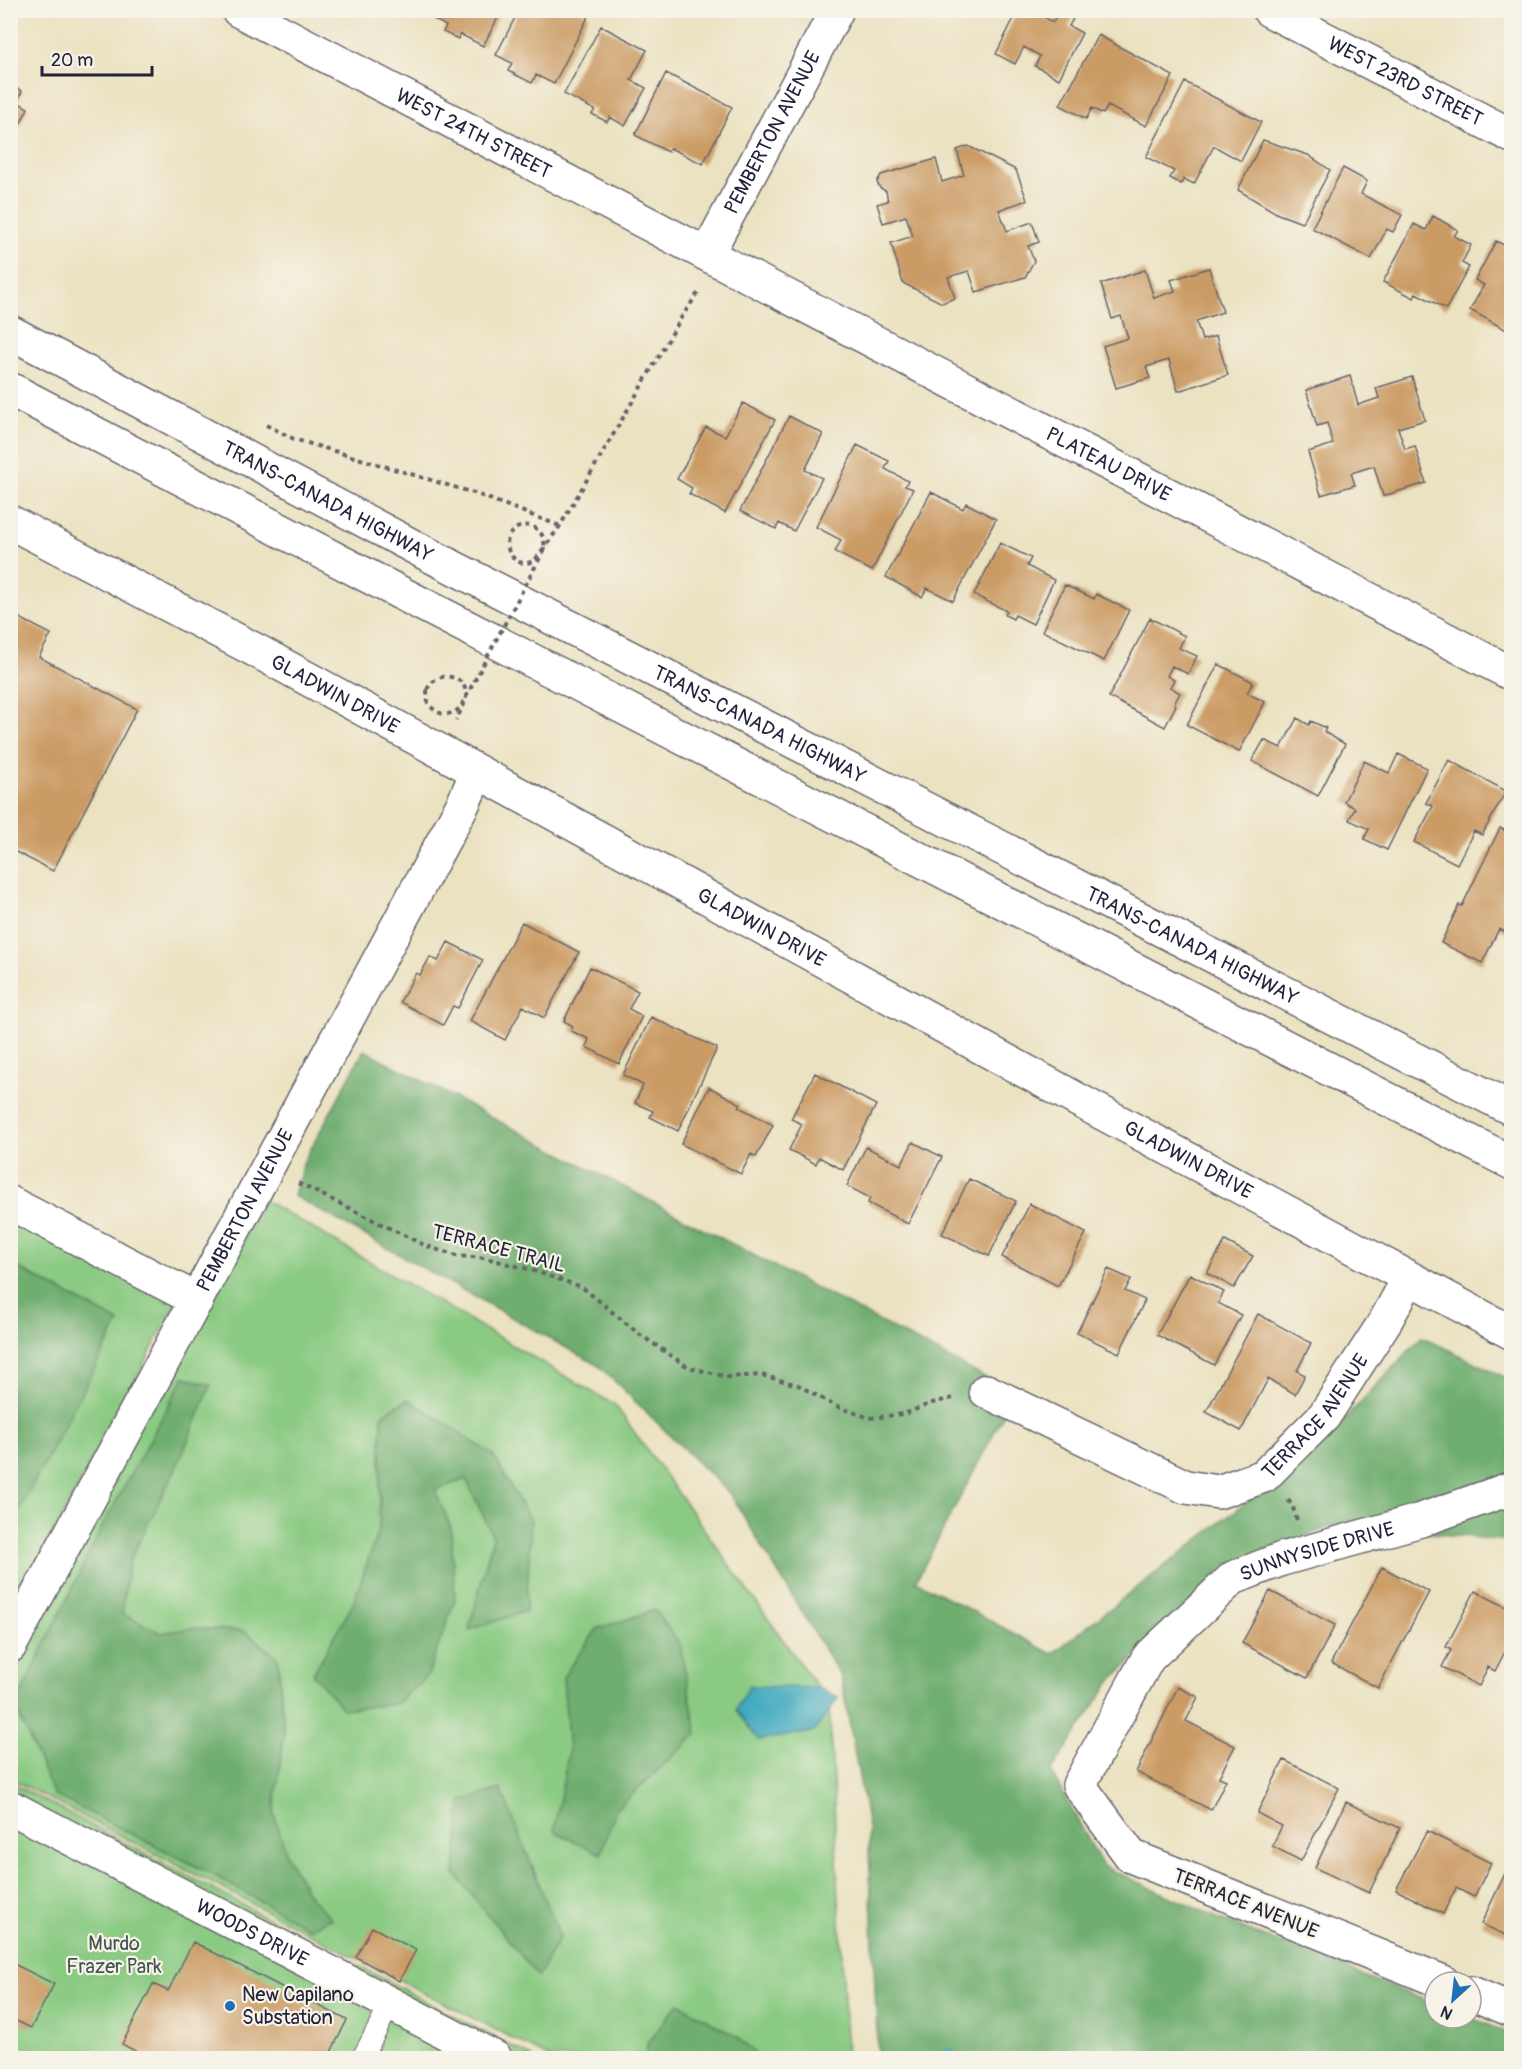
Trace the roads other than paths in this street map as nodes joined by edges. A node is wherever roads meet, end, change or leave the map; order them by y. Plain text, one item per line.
1 (238, 10) edge
2 (837, 10) edge
3 (1269, 10) edge
4 (1512, 136) edge
5 (707, 255) junction
6 (10, 332) edge
7 (10, 389) edge
8 (10, 522) edge
9 (1512, 674) edge
10 (477, 772) junction
11 (1512, 1106) edge
12 (1512, 1163) edge
13 (10, 1203) edge
14 (1409, 1278) junction
15 (197, 1300) junction
16 (1512, 1333) edge
17 (986, 1391) road end
18 (1512, 1488) edge
19 (10, 1646) edge
20 (1078, 1785) joint
21 (10, 1807) edge
22 (1423, 1974) edge
23 (1483, 1998) edge
24 (390, 2005) junction
25 (1512, 2010) edge
26 (362, 2058) edge
27 (495, 2058) edge

1 - 5 main road, WEST 24TH STREET
2 - 5 main road, PEMBERTON AVENUE
3 - 4 main road, WEST 23RD STREET
5 - 9 main road, PLATEAU DRIVE
6 - 11 main road, TRANS-CANADA HIGHWAY
7 - 12 main road
8 - 10 main road, GLADWIN DRIVE
10 - 14 main road, GLADWIN DRIVE
10 - 15 main road, PEMBERTON AVENUE
13 - 15 main road
14 - 16 main road, GLADWIN DRIVE
14 - 17 main road, TERRACE AVENUE
15 - 19 main road, PEMBERTON AVENUE
18 - 20 main road, SUNNYSIDE DRIVE
20 - 22 main road, TERRACE AVENUE
21 - 24 main road, WOODS DRIVE
23 - 25 main road
24 - 26 lane
24 - 27 main road, WOODS DRIVE

